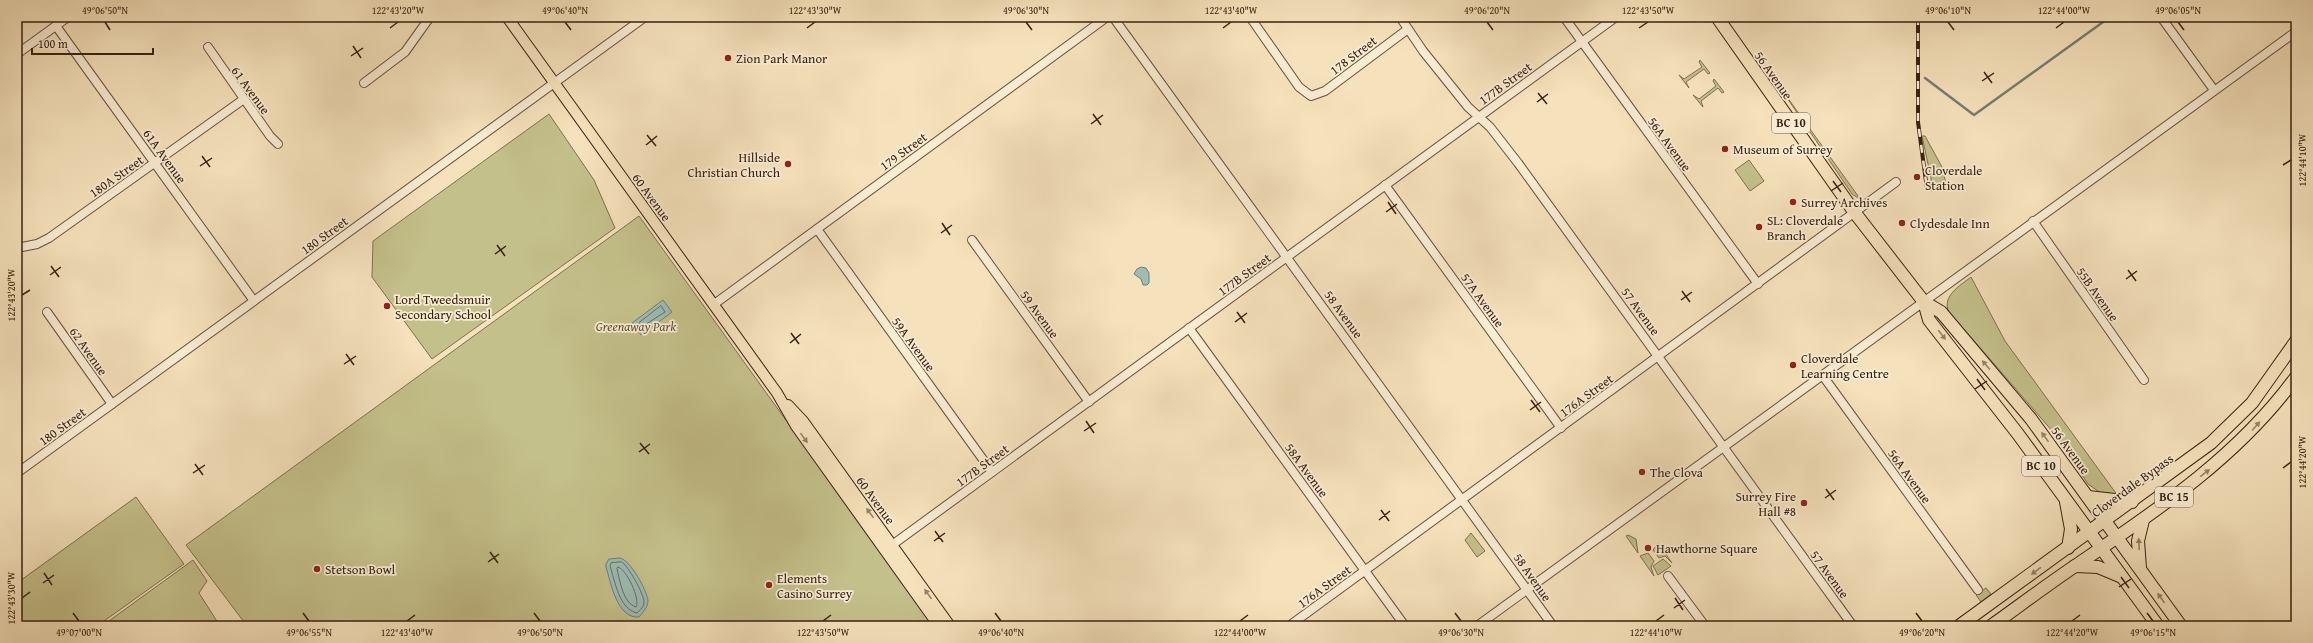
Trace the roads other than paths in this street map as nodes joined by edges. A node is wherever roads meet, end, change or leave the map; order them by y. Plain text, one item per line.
1 (68, 17) edge
2 (430, 17) edge
3 (507, 17) edge
4 (645, 17) edge
5 (1108, 17) edge
6 (1113, 17) edge
7 (1250, 17) edge
8 (1400, 17) edge
9 (1564, 17) edge
10 (1616, 17) edge
11 (1717, 17) edge
12 (2161, 17) edge
13 (56, 26) junction
14 (1408, 29) junction
15 (2294, 33) dead end
16 (1582, 42) junction
17 (208, 47) dead end
18 (17, 54) edge
19 (364, 82) dead end
20 (554, 83) junction
21 (2214, 90) junction
22 (244, 99) junction
23 (1479, 117) junction
24 (278, 144) dead end
25 (154, 163) junction
26 (1896, 182) dead end
27 (1385, 185) junction
28 (1855, 213) junction
29 (2033, 221) junction
30 (817, 229) junction
31 (972, 240) dead end
32 (17, 248) edge
33 (1288, 257) junction
34 (1758, 284) junction
35 (254, 301) junction
36 (1924, 302) junction
37 (713, 304) junction
38 (47, 312) dead end
39 (1189, 328) junction
40 (2296, 341) edge
41 (1659, 356) junction
42 (1823, 376) junction
43 (2296, 377) edge
44 (2144, 380) dead end
45 (1089, 402) junction
46 (112, 404) junction
47 (1561, 428) junction
48 (1724, 447) junction
49 (992, 472) junction
50 (17, 473) edge
51 (2088, 497) junction
52 (2065, 498) junction
53 (1463, 500) junction
54 (2132, 502) junction
55 (2143, 520) junction
56 (2106, 521) junction
57 (2090, 532) junction
58 (2117, 538) junction
59 (889, 547) junction
60 (2068, 548) junction
61 (2102, 548) junction
62 (2075, 566) junction
63 (2141, 569) junction
64 (1366, 570) junction
65 (1668, 576) dead end
66 (2123, 578) junction
67 (1527, 590) junction
68 (1978, 590) dead end
69 (939, 626) edge
70 (950, 626) edge
71 (1290, 626) edge
72 (1405, 626) edge
73 (1477, 626) edge
74 (1553, 626) edge
75 (1705, 626) edge
76 (1853, 626) edge
77 (1959, 626) edge
78 (1991, 626) edge
79 (2158, 626) edge
80 (2181, 626) edge

1 - 13 street
2 - 19 street
3 - 20 main road, 60 Avenue
4 - 20 street, 180 Street
5 - 30 street, 179 Street
6 - 33 street, 58 Avenue
7 - 14 street, 178 Street
8 - 14 street, 57 Avenue
9 - 16 street, 56A Avenue
10 - 16 street, 177B Street
11 - 28 highway, 56 Avenue / BC 10
12 - 21 street
13 - 18 street
13 - 25 street, 61A Avenue
14 - 23 street, 57 Avenue
15 - 21 street
16 - 23 street, 177B Street
16 - 34 street, 56A Avenue
17 - 22 street, 61 Avenue
20 - 35 street, 180 Street
20 - 37 main road, 60 Avenue
21 - 29 street
22 - 24 street, 61 Avenue
22 - 25 street, 180A Street
23 - 27 street, 177B Street
23 - 41 street, 57 Avenue
25 - 32 street, 180A Street
25 - 35 street, 61A Avenue
26 - 28 street, 176A Street
27 - 33 street, 177B Street
27 - 47 street, 57A Avenue
28 - 34 street, 176A Street
28 - 36 highway, 56 Avenue / BC 10
29 - 36 street
29 - 44 street, 55B Avenue
30 - 37 street, 179 Street
30 - 49 street, 59A Avenue
31 - 45 street, 59 Avenue
33 - 39 street, 177B Street
33 - 53 street, 58 Avenue
34 - 41 street, 176A Street
35 - 46 street, 180 Street
36 - 42 street
51 -> 36 highway, 56 Avenue / BC 10
36 -> 52 highway, 56 Avenue / BC 10
37 - 59 main road, 60 Avenue
38 - 46 street, 62 Avenue
39 - 45 street, 177B Street
39 - 64 street, 58A Avenue
40 - 54 highway, Cloverdale Bypass / BC 15
41 - 47 street, 176A Street
41 - 48 street, 57 Avenue
42 - 48 street
42 - 68 street, 56A Avenue
55 -> 43 highway, BC 15
45 - 49 street, 177B Street
46 - 50 street, 180 Street
47 - 53 street, 176A Street
48 - 67 street
48 - 76 street, 57 Avenue
49 - 59 street, 177B Street
51 - 54 highway
51 - 56 highway, 56 Avenue / BC 10
52 - 57 highway, 56 Avenue / BC 10
52 - 60 highway
53 - 64 street, 176A Street
53 - 67 street, 58 Avenue
54 - 56 highway, Cloverdale Bypass / BC 15
55 - 58 highway, BC 15
63 -> 55 highway
56 - 57 highway, Cloverdale Bypass / BC 15
56 - 58 highway, 56 Avenue / BC 10
57 - 60 highway, Cloverdale Bypass / BC 15
57 - 61 highway, 56 Avenue / BC 10
58 - 61 highway, BC 15
58 - 63 highway, 56 Avenue / BC 10
59 - 69 main road, 60 Avenue
70 -> 59 main road, 60 Avenue
60 -> 77 highway, Cloverdale Bypass / BC 15
61 - 62 highway, BC 15
61 - 66 highway, 56 Avenue / BC 10
62 - 66 highway
62 - 78 highway, BC 15
80 -> 63 highway, 56 Avenue / BC 10
64 - 71 street, 176A Street
64 - 72 street, 58A Avenue
65 - 75 street
66 - 79 highway, 56 Avenue / BC 10
67 - 73 street
67 - 74 street, 58 Avenue

